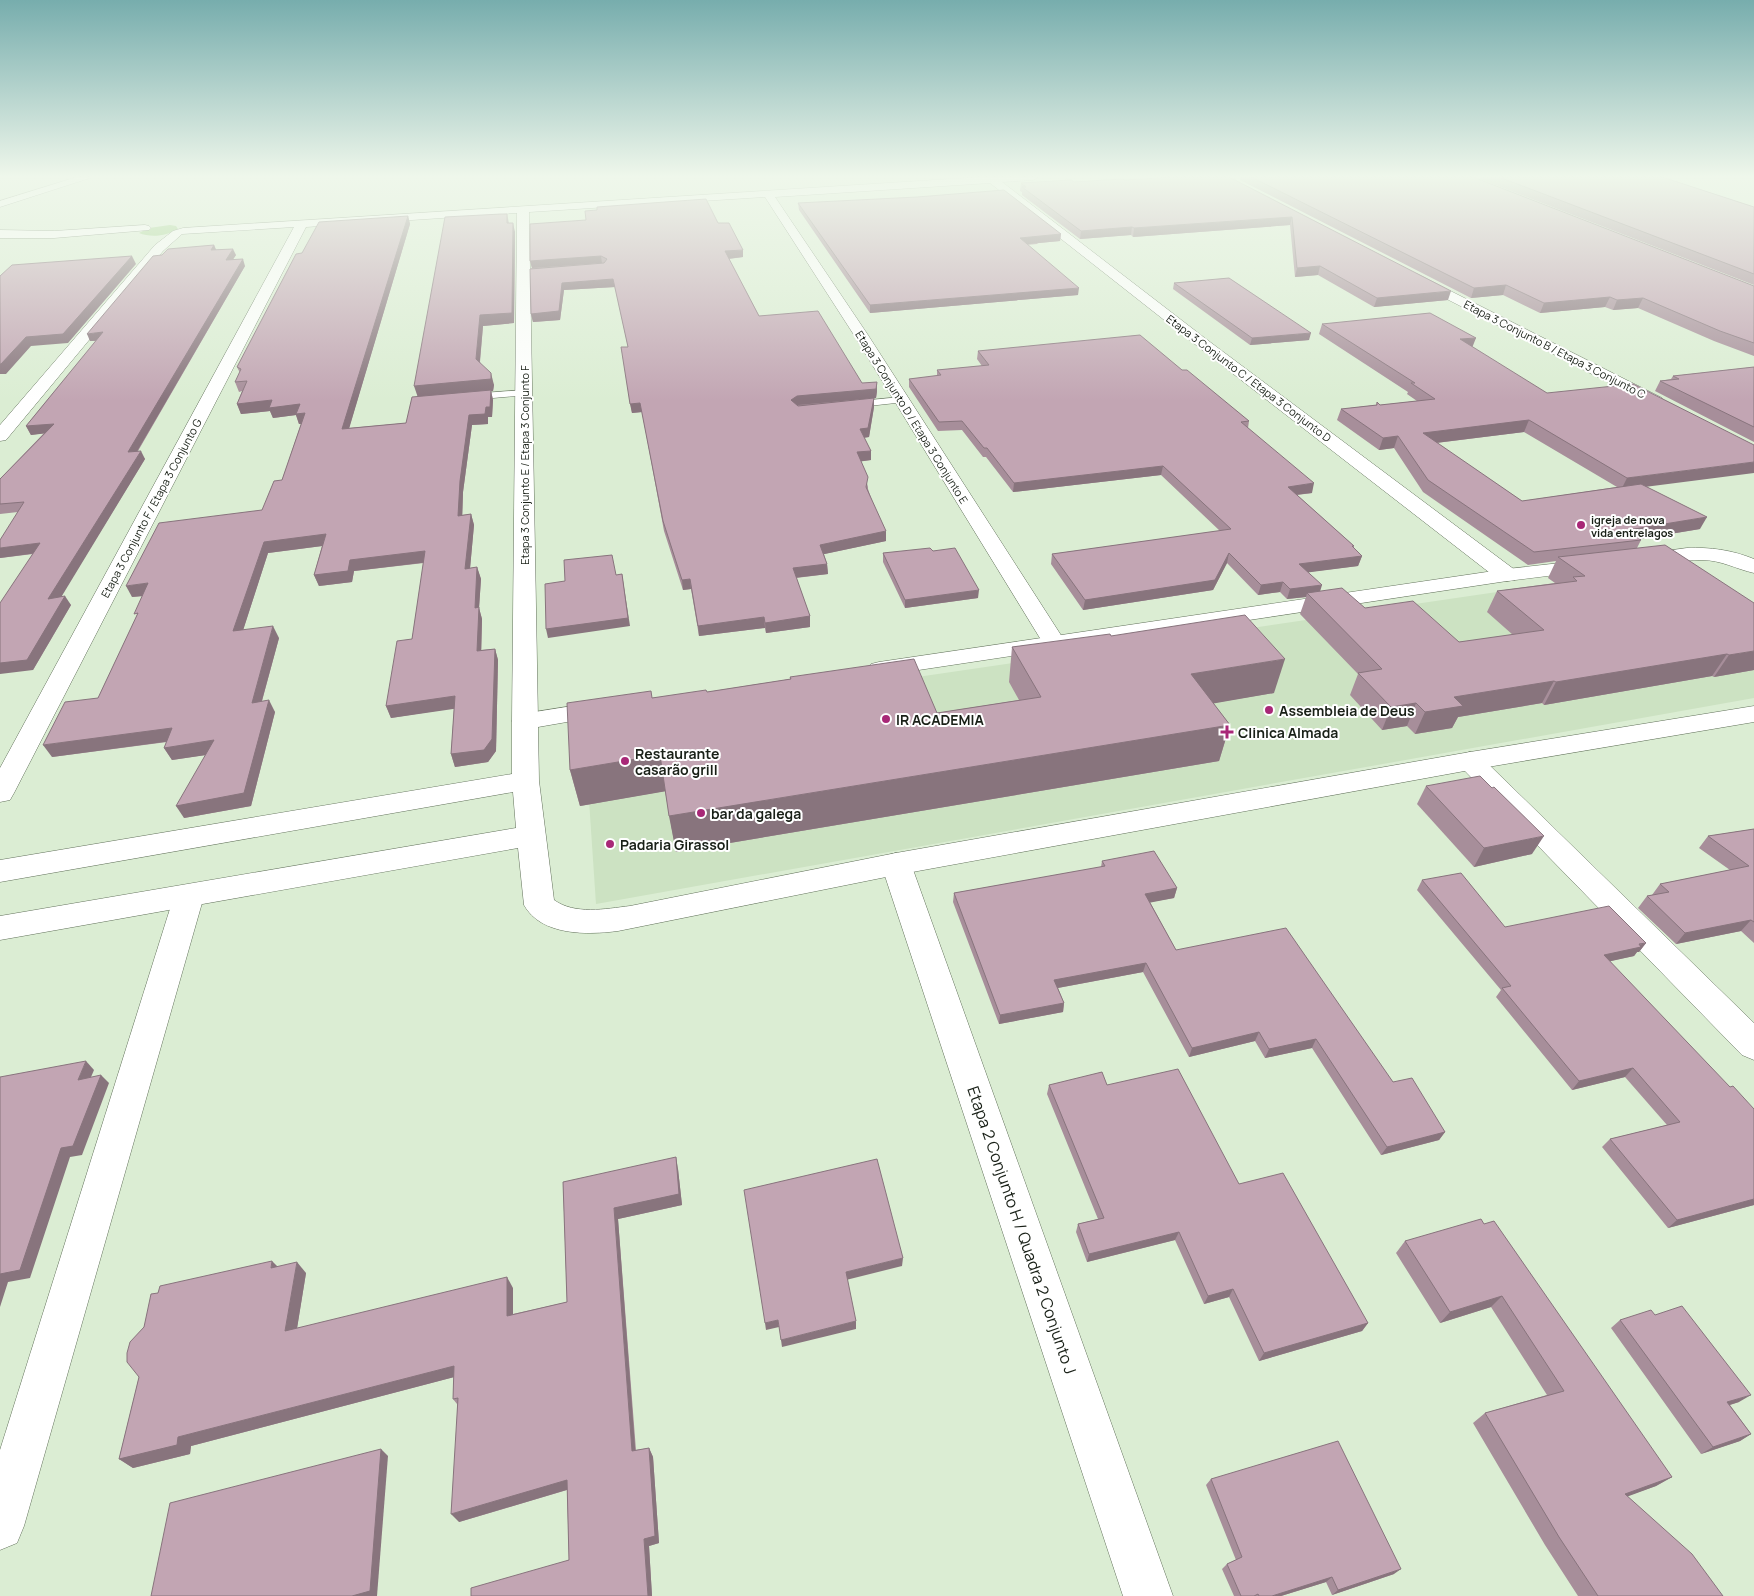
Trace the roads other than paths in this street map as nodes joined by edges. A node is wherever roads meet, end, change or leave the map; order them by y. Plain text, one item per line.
1 (138, 251) edge
2 (287, 251) edge
3 (526, 251) edge
4 (805, 251) edge
5 (1085, 251) edge
6 (1408, 273) edge
7 (524, 393) junction
8 (458, 398) edge
9 (901, 400) junction
10 (835, 406) edge
11 (1667, 406) edge
12 (0, 436) edge
13 (1754, 566) edge
14 (1506, 575) junction
15 (1054, 643) junction
16 (858, 672) edge
17 (623, 706) edge
18 (1754, 714) edge
19 (525, 721) junction
20 (1470, 761) junction
21 (525, 782) junction
22 (0, 793) edge
23 (530, 836) junction
24 (896, 864) junction
25 (0, 871) edge
26 (189, 896) junction
27 (0, 928) edge
28 (1754, 1045) edge
29 (0, 1526) edge
30 (1148, 1596) edge

1 - 12 street
2 - 22 street, Etapa 3 Conjunto F / Etapa 3 Conjunto G
3 - 7 street, Etapa 3 Conjunto E / Etapa 3 Conjunto F
4 - 9 street, Etapa 3 Conjunto D / Etapa 3 Conjunto E
5 - 14 street, Etapa 3 Conjunto C / Etapa 3 Conjunto D
6 - 11 street, Etapa 3 Conjunto B / Etapa 3 Conjunto C
7 - 8 lane
7 - 19 street, Etapa 3 Conjunto E / Etapa 3 Conjunto F
9 - 10 lane
9 - 15 street, Etapa 3 Conjunto D / Etapa 3 Conjunto E
13 - 14 street
14 - 15 street
15 - 16 street
17 - 19 street
18 - 20 street
19 - 21 street, Etapa 3 Conjunto E / Etapa 3 Conjunto F
20 - 24 street
20 - 28 street
21 - 23 street, Etapa 3 Conjunto E / Etapa 3 Conjunto F
21 - 25 street
23 - 24 street, Etapa 3 Conjunto E / Etapa 3 Conjunto F
23 - 26 street
24 - 30 street, Etapa 2 Conjunto H / Quadra 2 Conjunto J
26 - 27 street
26 - 29 street

